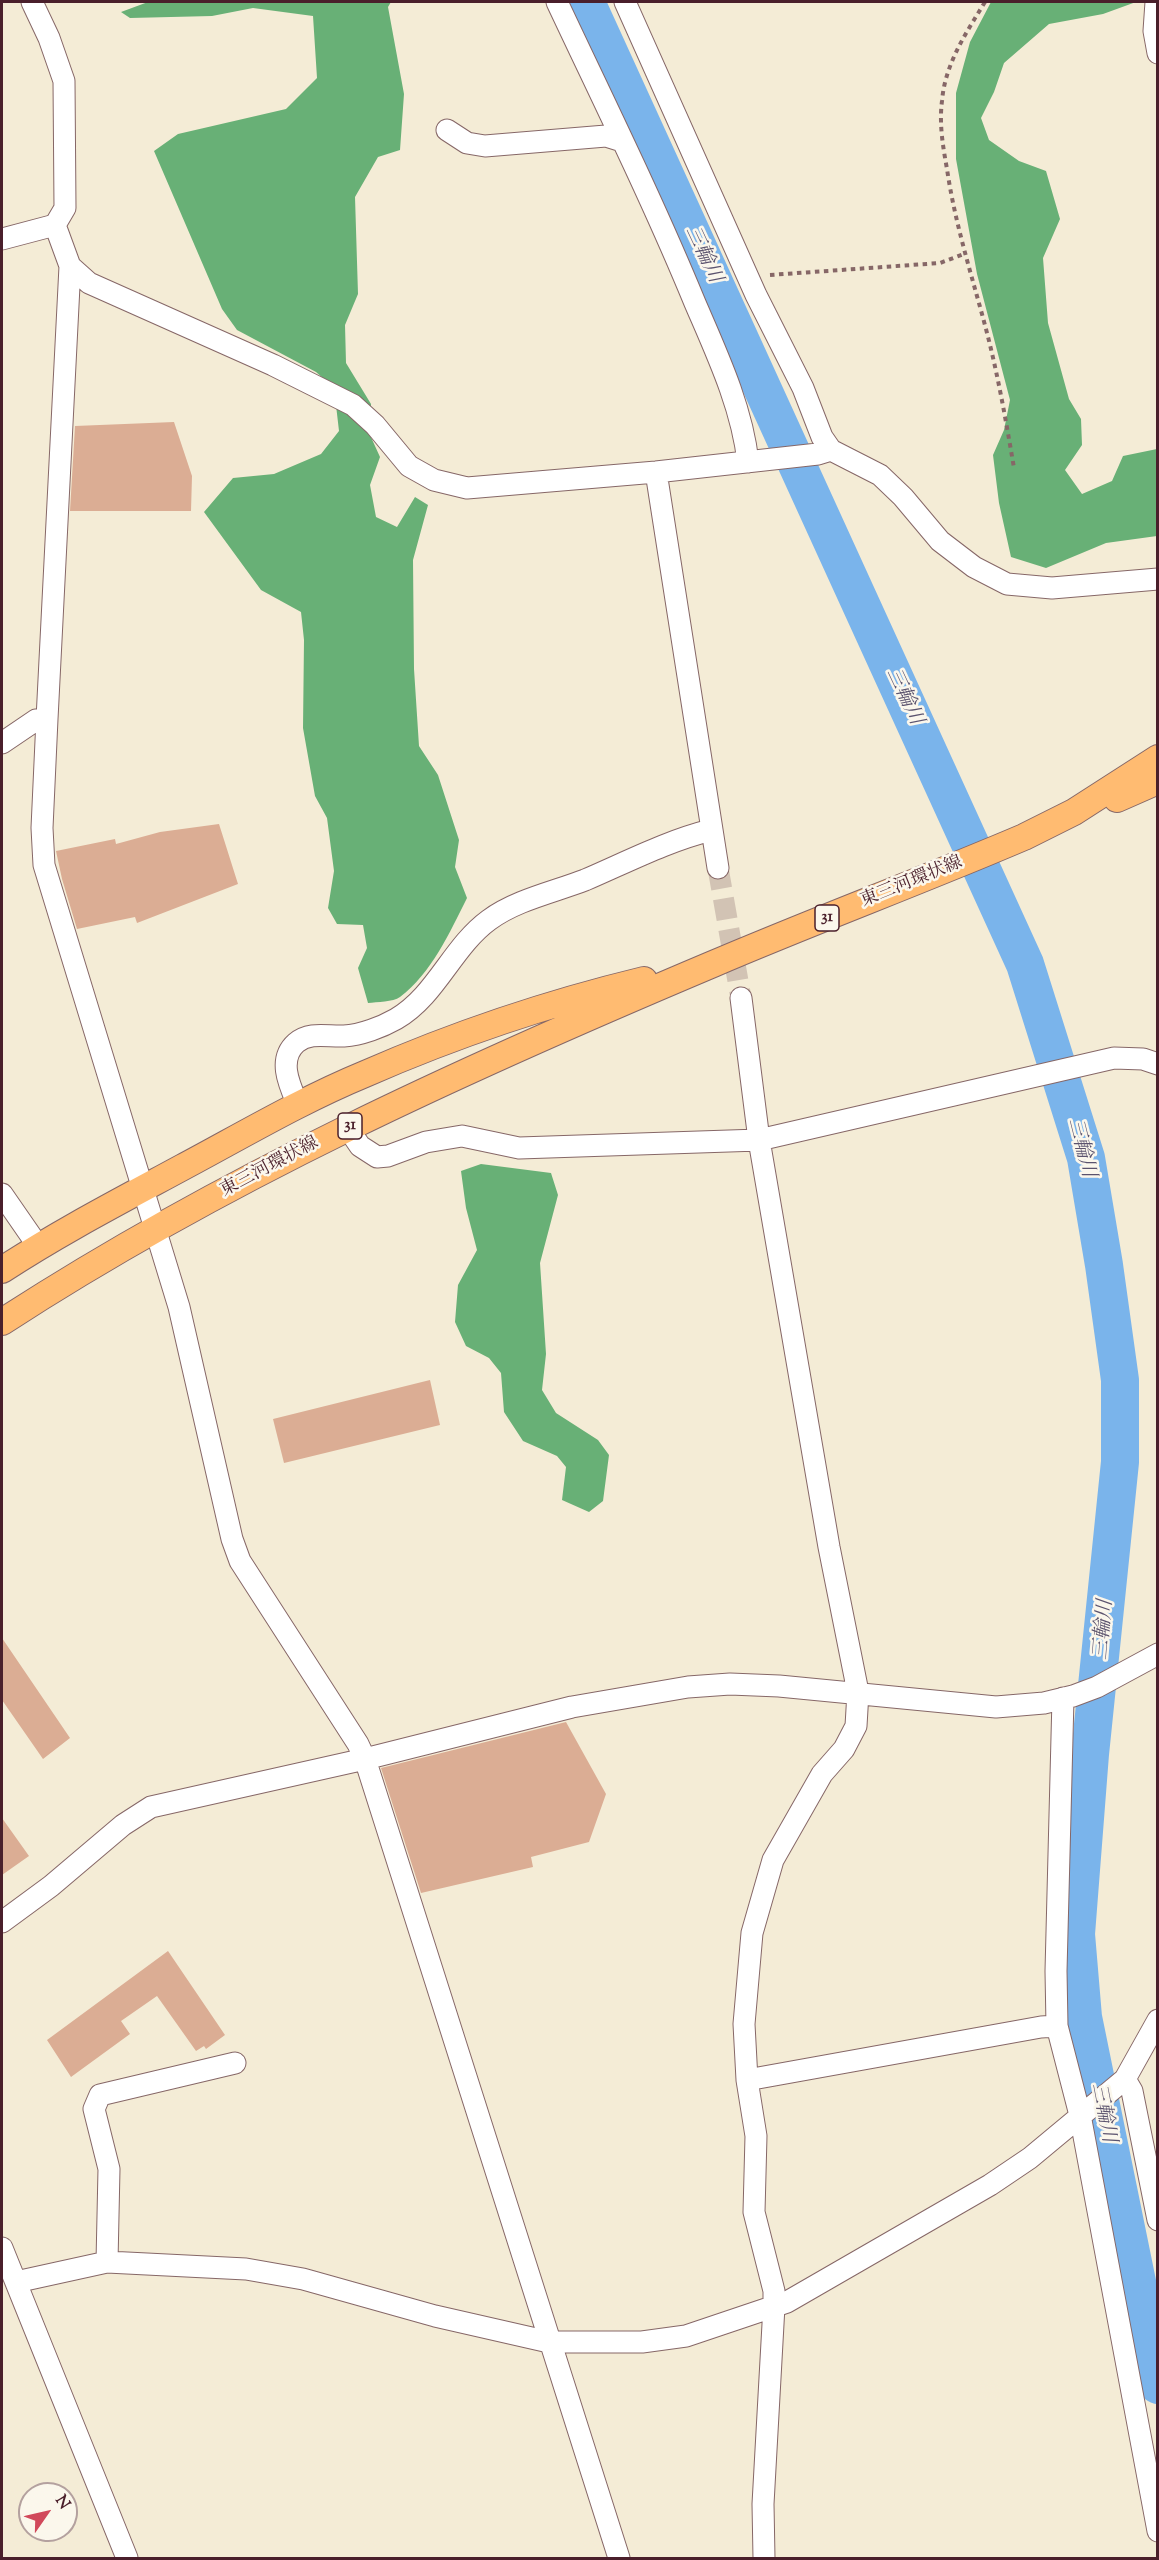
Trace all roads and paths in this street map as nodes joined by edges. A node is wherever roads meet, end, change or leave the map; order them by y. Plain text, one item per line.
1 (32, 2) edge
2 (557, 2) edge
3 (625, 2) edge
4 (985, 2) edge
5 (1156, 2) edge
6 (1158, 53) edge
7 (447, 130) dead end
8 (622, 141) junction
9 (55, 225) junction
10 (2, 239) edge
11 (964, 254) junction
12 (70, 266) junction
13 (756, 295) junction
14 (825, 452) junction
15 (755, 461) junction
16 (1014, 468) dead end
17 (656, 472) junction
18 (1158, 579) edge
19 (47, 720) junction
20 (2, 743) edge
21 (1158, 758) edge
22 (1158, 781) edge
23 (1074, 812) junction
24 (711, 830) junction
25 (718, 868) tunnel mouth
26 (715, 963) junction
27 (741, 998) tunnel mouth
28 (1158, 1064) edge
29 (298, 1105) junction
30 (347, 1127) junction
31 (759, 1140) junction
32 (142, 1189) junction
33 (2, 1194) edge
34 (154, 1230) junction
35 (38, 1246) junction
36 (2, 1270) edge
37 (2, 1322) edge
38 (1158, 1654) edge
39 (858, 1692) junction
40 (1068, 1697) junction
41 (364, 1759) junction
42 (2, 1922) edge
43 (1158, 2020) edge
44 (1057, 2026) junction
45 (235, 2063) dead end
46 (747, 2080) junction
47 (1122, 2082) junction
48 (1082, 2113) junction
49 (1158, 2220) edge
50 (2, 2248) edge
51 (107, 2262) junction
52 (16, 2284) junction
53 (774, 2306) junction
54 (549, 2342) junction
55 (1158, 2531) edge
56 (127, 2559) edge
57 (619, 2559) edge
58 (764, 2559) edge

1 - 9 street
2 - 8 street
3 - 13 street
4 - 11 path
5 - 6 street
7 - 8 street
8 - 15 street
9 - 10 street
9 - 12 street
11 - 13 path
11 - 16 path
12 - 17 street
12 - 19 street
13 - 14 street
14 - 15 street
14 - 18 street
15 - 17 street
17 - 24 street
19 - 20 street
19 - 32 street
21 - 23 main road, 東三河環状線 / 31
22 - 23 main road, 東三河環状線 / 31
23 - 26 main road, 東三河環状線 / 31
24 - 25 street
24 - 29 street
26 - 29 main road, 東三河環状線 / 31
26 - 30 main road, 東三河環状線 / 31
27 - 31 street
28 - 31 street
29 - 32 main road, 東三河環状線 / 31
30 - 31 street
30 - 34 main road, 東三河環状線 / 31
31 - 39 street
32 - 34 street
32 - 35 main road, 東三河環状線 / 31
33 - 35 street
34 - 37 main road, 東三河環状線 / 31
34 - 41 street
35 - 36 main road, 東三河環状線 / 31
38 - 40 street
39 - 40 street
39 - 41 street
39 - 46 street
40 - 44 street
41 - 42 street
41 - 54 street
43 - 47 street
44 - 46 street
44 - 48 street
45 - 51 street
46 - 53 street
47 - 48 street
47 - 49 street
48 - 53 street
48 - 55 street
50 - 52 street
51 - 52 street
51 - 54 street
52 - 56 street
53 - 54 street
53 - 58 street
54 - 57 street

